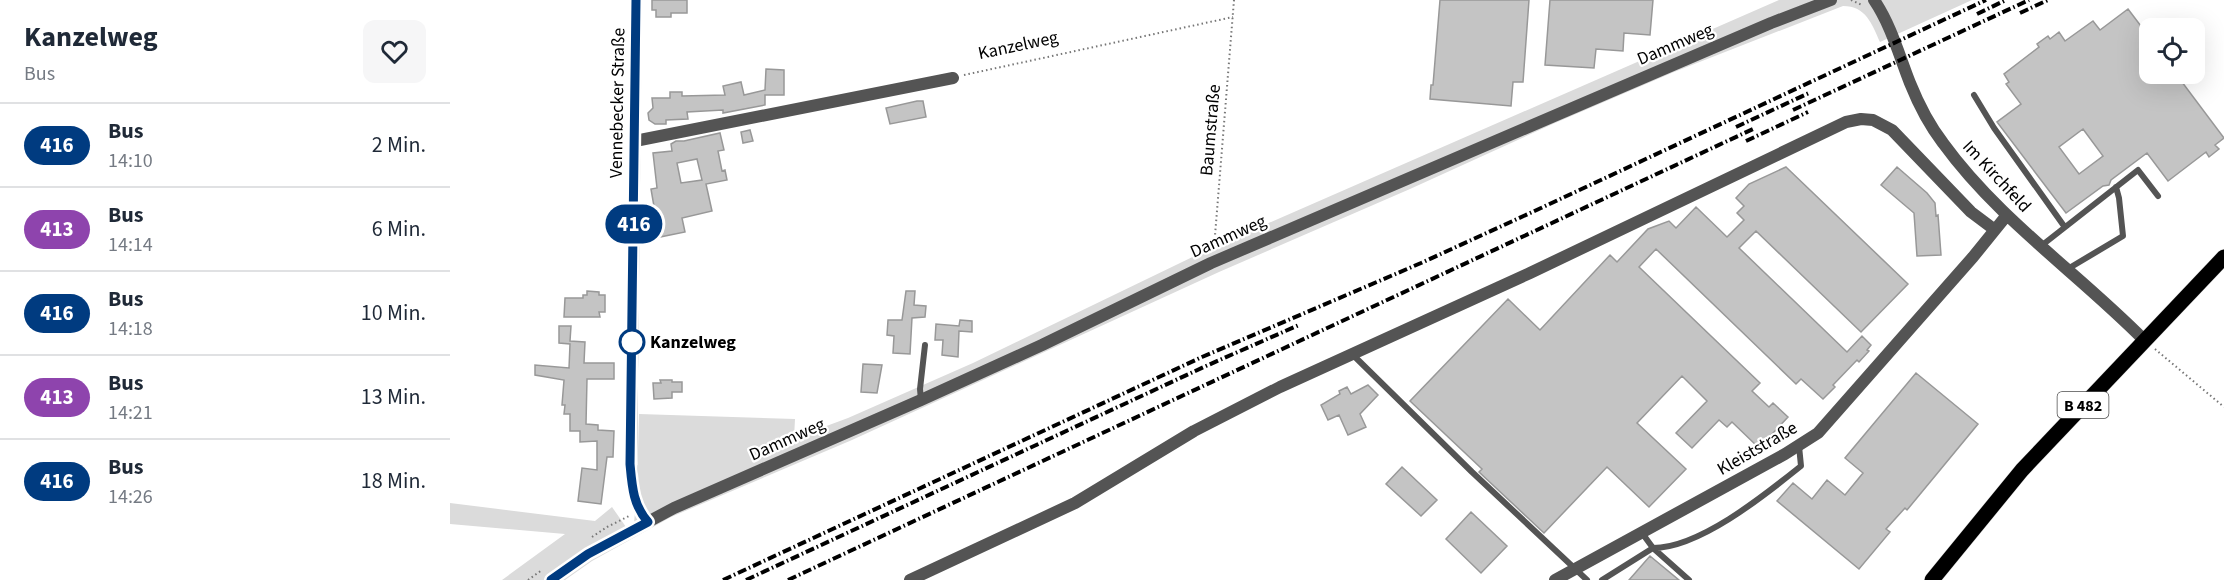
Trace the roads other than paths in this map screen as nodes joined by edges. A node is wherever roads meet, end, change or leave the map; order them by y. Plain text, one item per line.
1 (636, 0) edge
2 (1831, 0) edge
3 (1874, 0) edge
4 (953, 78) road end
5 (1974, 95) dead end
6 (635, 141) junction
7 (2116, 187) junction
8 (2158, 196) dead end
9 (2007, 215) junction
10 (2064, 226) junction
11 (1995, 230) junction
12 (2041, 246) junction
13 (2224, 257) edge
14 (2066, 270) junction
15 (2144, 340) junction
16 (926, 345) dead end
17 (1352, 354) junction
18 (921, 400) junction
19 (1799, 446) junction
20 (648, 522) junction
21 (1642, 533) junction
22 (1653, 548) junction
23 (1576, 569) junction
24 (551, 580) edge
25 (910, 580) edge
26 (1555, 580) edge
27 (1587, 580) edge
28 (1602, 580) edge
29 (1689, 580) edge
30 (1932, 580) edge

1 - 6 street, Vennebecker Straße
2 - 18 street, Dammweg
3 - 9 street, Im Kirchfeld
4 - 6 street
5 - 10 lane
6 - 20 street, Vennebecker Straße
7 - 8 lane
7 - 10 lane
7 - 14 lane
9 - 11 street, Kleiststraße
9 - 12 street, Im Kirchfeld
10 - 12 lane
11 - 17 street
11 - 19 street, Kleiststraße
12 - 14 street, Im Kirchfeld
13 - 15 main road, B 482
14 - 15 street, Im Kirchfeld
15 - 30 main road, B 482
16 - 18 lane
17 - 23 lane
17 - 25 street
18 - 20 street, Dammweg
19 - 21 street, Kleiststraße
19 - 22 lane
20 - 24 street
21 - 22 lane
21 - 23 street, Kleiststraße
22 - 28 lane
22 - 29 lane
23 - 26 street, Kleiststraße
23 - 27 lane

